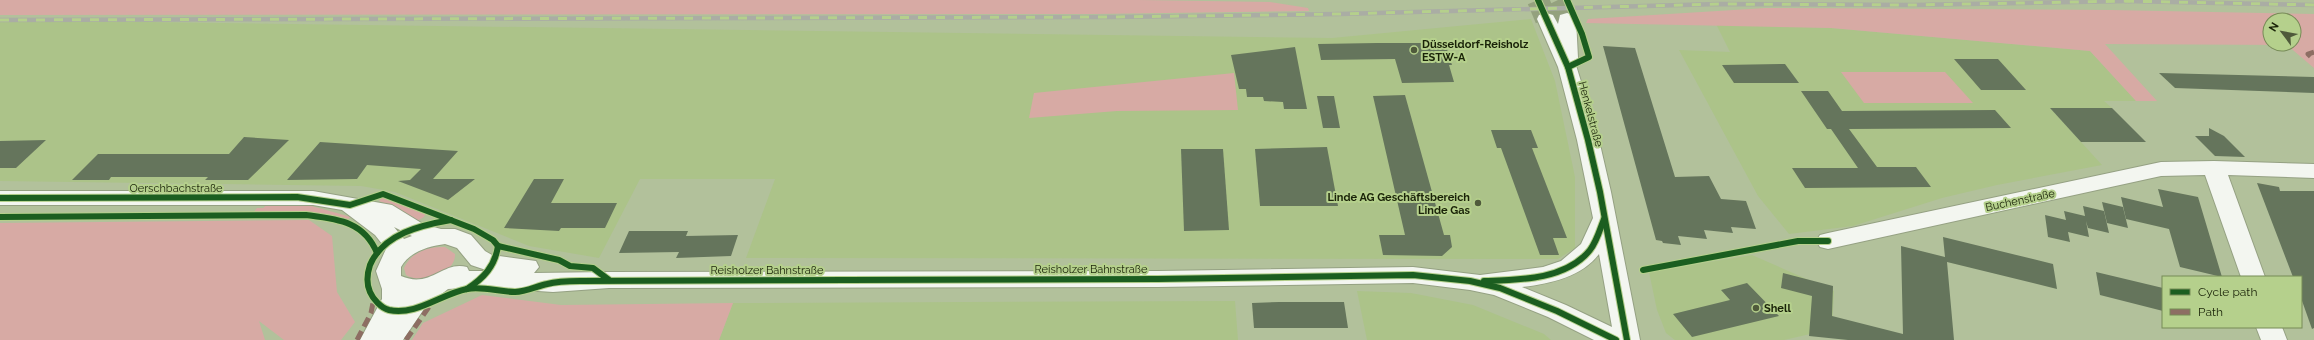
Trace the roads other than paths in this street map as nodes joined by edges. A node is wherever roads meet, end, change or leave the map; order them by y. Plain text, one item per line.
1 (1546, 19) tunnel mouth
2 (1566, 19) tunnel mouth
3 (1568, 67) junction
4 (2214, 168) junction
5 (2314, 171) edge
6 (0, 198) edge
7 (350, 205) junction
8 (1604, 219) junction
9 (439, 236) junction
10 (1828, 241) dead end
11 (471, 251) junction
12 (392, 271) junction
13 (2252, 276) edge
14 (609, 280) junction
15 (1470, 281) junction
16 (442, 283) junction
17 (2269, 328) edge
18 (373, 340) edge
19 (389, 340) edge
20 (1616, 340) edge
21 (1627, 340) edge
22 (2274, 340) edge

1 - 3 street, Henkelstraße
2 - 3 street, Henkelstraße
3 - 8 street, Henkelstraße
4 - 5 street, Buchenstraße
4 - 10 street, Buchenstraße
4 - 13 street
6 - 7 street, Oerschbachstraße
7 - 9 street, Oerschbachstraße
7 - 12 street, Oerschbachstraße
8 - 15 street
8 - 21 street, Henkelstraße
9 - 11 street, Reisholzer Bahnstraße
9 - 12 street, Reisholzer Bahnstraße
11 - 14 street, Reisholzer Bahnstraße
11 - 16 street, Reisholzer Bahnstraße
12 - 16 street, Reisholzer Bahnstraße
12 - 18 street
14 - 15 street, Reisholzer Bahnstraße
14 - 16 street, Reisholzer Bahnstraße
15 - 20 street, Reisholzer Bahnstraße
16 - 19 street, Reisholzer Bahnstraße
17 - 22 street

